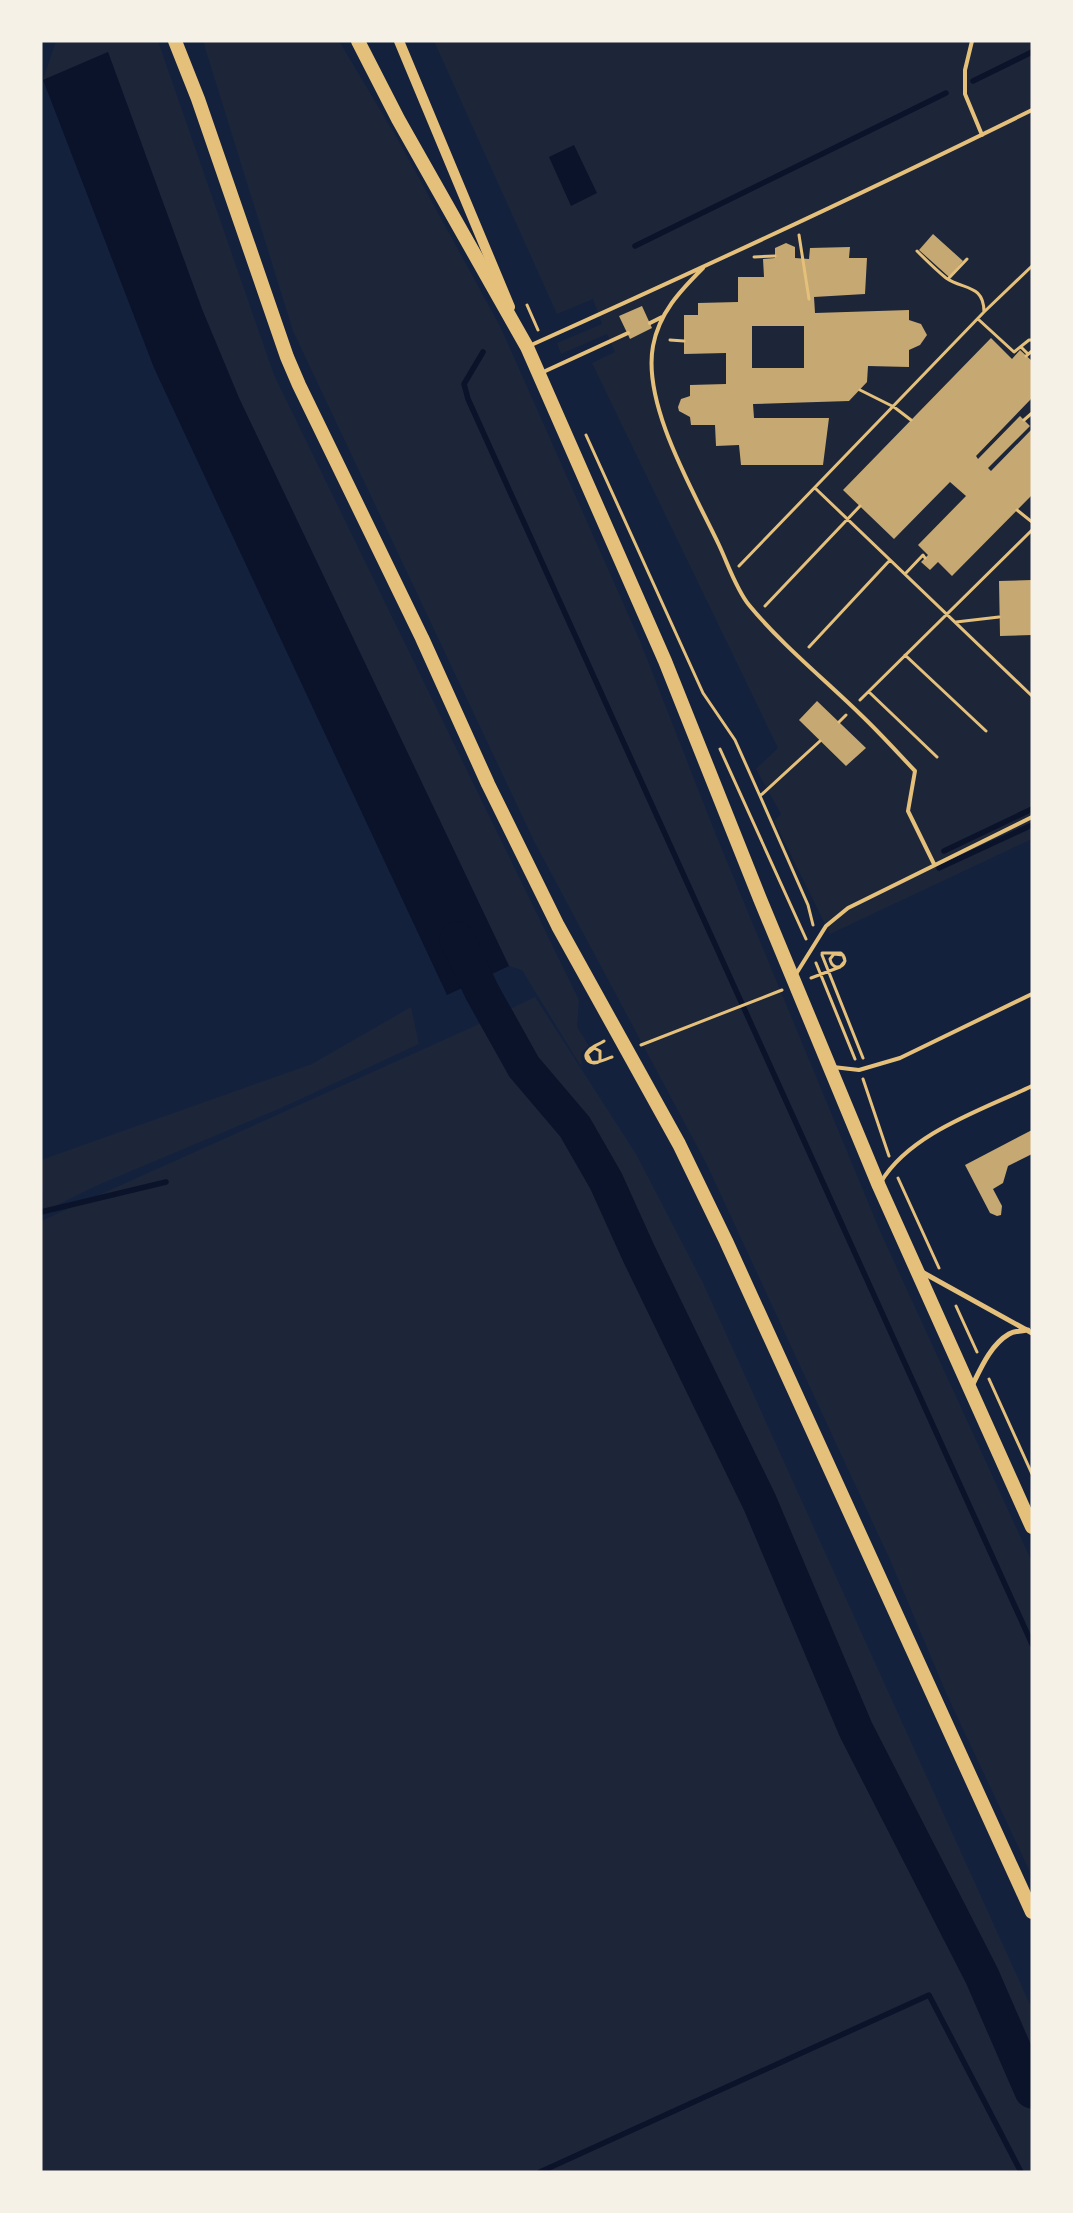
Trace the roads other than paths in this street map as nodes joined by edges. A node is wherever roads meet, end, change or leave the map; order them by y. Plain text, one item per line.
1 (175, 41) edge
2 (358, 41) edge
3 (399, 41) edge
4 (972, 41) edge
5 (1032, 110) edge
6 (982, 135) junction
7 (703, 268) junction
8 (662, 318) junction
9 (650, 323) dead end
10 (628, 333) dead end
11 (532, 345) junction
12 (538, 374) junction
13 (1032, 817) edge
14 (934, 864) junction
15 (795, 983) junction
16 (1032, 994) edge
17 (830, 1067) junction
18 (1032, 1086) edge
19 (879, 1186) junction
20 (915, 1268) junction
21 (1030, 1331) edge
22 (970, 1391) junction
23 (1032, 1527) edge
24 (1032, 1912) edge

1 - 24 highway
2 - 11 highway
3 - 11 main road
4 - 6 lane
5 - 6 lane
6 - 7 lane
7 - 8 lane
7 - 11 lane
8 - 9 lane
8 - 14 lane
10 - 12 lane
11 - 12 highway
12 - 15 highway
13 - 14 lane
14 - 15 lane
15 - 17 highway
16 - 17 lane
17 - 19 highway
18 - 19 lane
19 - 20 highway
20 - 21 street
20 - 22 highway
21 - 22 street
22 - 23 highway

